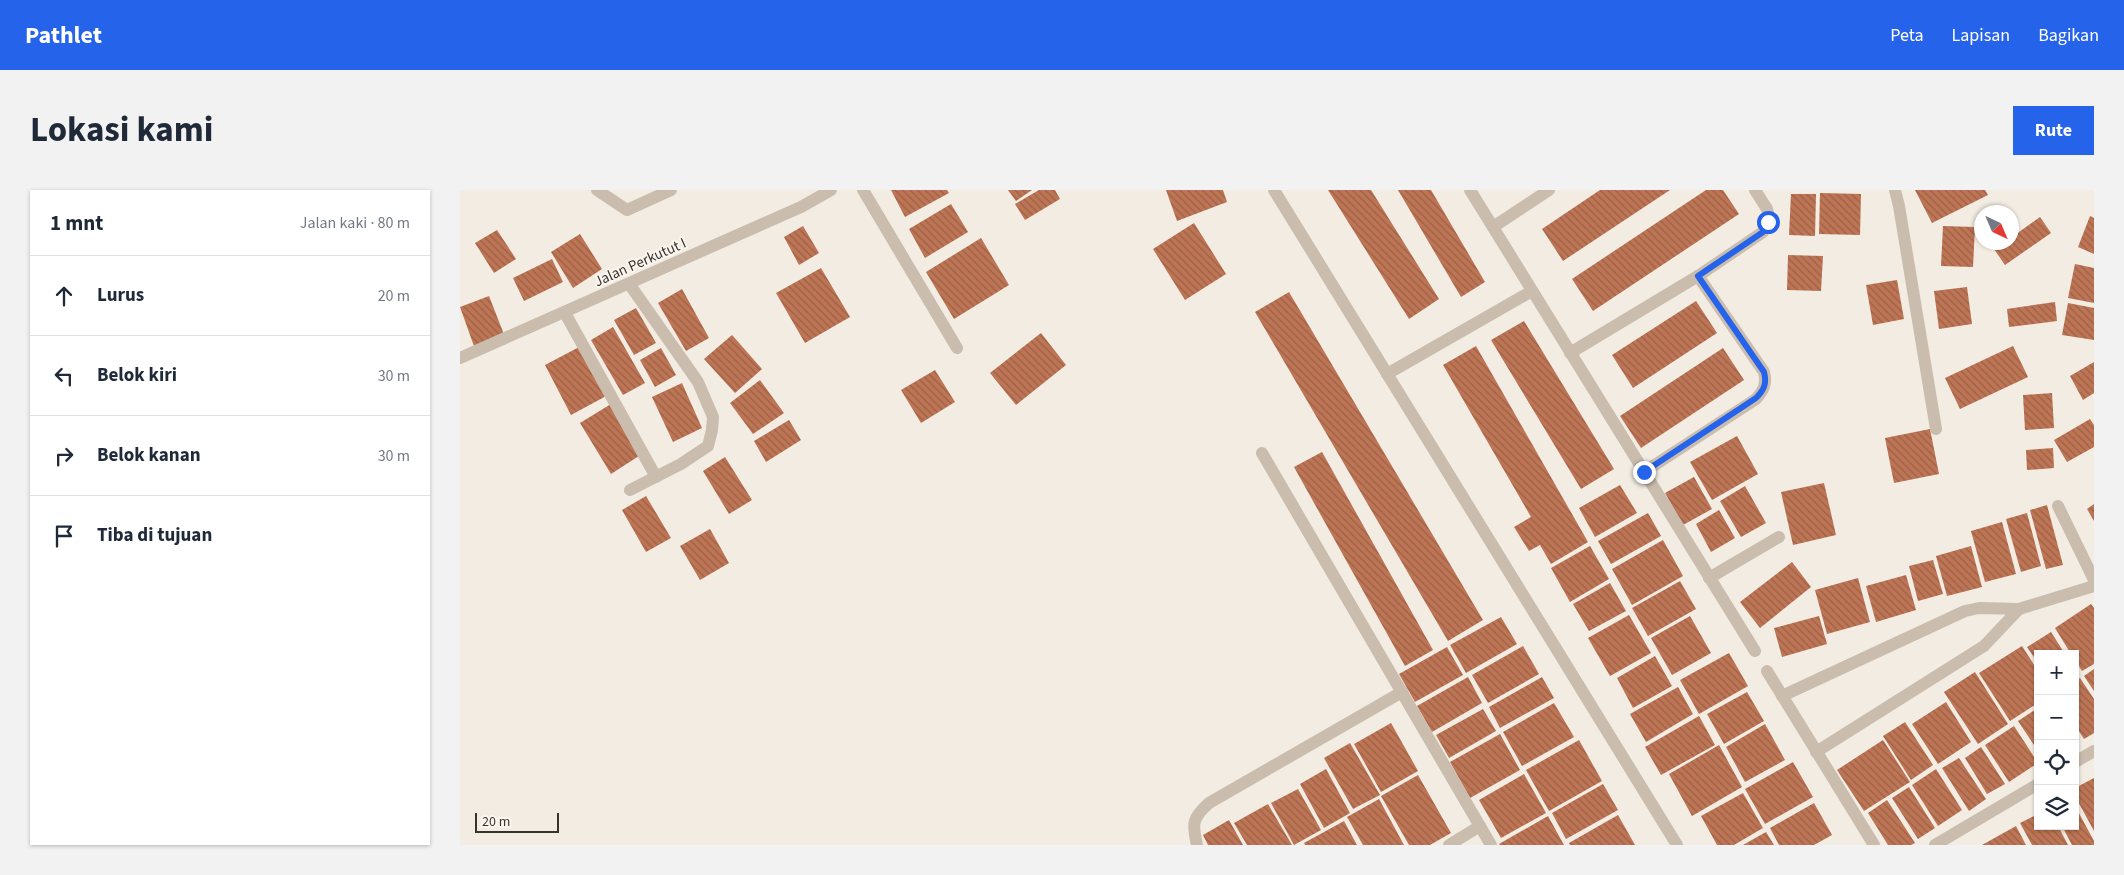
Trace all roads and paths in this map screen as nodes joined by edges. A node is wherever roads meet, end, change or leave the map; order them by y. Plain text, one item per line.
1 (598, 190) edge
2 (670, 190) edge
3 (831, 190) edge
4 (863, 190) edge
5 (1274, 190) edge
6 (1470, 190) edge
7 (1549, 190) edge
8 (1755, 190) edge
9 (1895, 190) edge
10 (1493, 227) junction
11 (1698, 276) junction
12 (630, 285) junction
13 (1532, 291) junction
14 (565, 313) junction
15 (957, 348) dead end
16 (1570, 353) junction
17 (460, 358) edge
18 (1388, 374) junction
19 (1936, 429) dead end
20 (1262, 453) dead end
21 (1644, 472) junction
22 (656, 477) junction
23 (630, 490) dead end
24 (2058, 506) dead end
25 (1779, 537) dead end
26 (1709, 578) junction
27 (2094, 580) edge
28 (2094, 586) edge
29 (2019, 609) junction
30 (1754, 651) dead end
31 (1767, 671) dead end
32 (1402, 692) junction
33 (1782, 696) junction
34 (2094, 751) edge
35 (1816, 752) junction
36 (2079, 760) edge
37 (2036, 785) edge
38 (1480, 826) junction
39 (1197, 845) edge
40 (1449, 845) edge
41 (1491, 845) edge
42 (1677, 845) edge
43 (1874, 845) edge
44 (1935, 845) edge

1 - 2 street
3 - 12 street, Jalan Perkutut I
4 - 15 street
5 - 18 street
6 - 10 street
7 - 10 street
8 - 11 street
9 - 19 street
10 - 13 street
11 - 16 street
11 - 21 street
12 - 14 street, Jalan Perkutut I
12 - 22 street
13 - 16 street
13 - 18 street
14 - 17 street, Jalan Perkutut I
14 - 22 street
16 - 21 street
18 - 42 street
20 - 32 street
21 - 26 street
22 - 23 street
24 - 27 street
25 - 26 street
26 - 30 street
28 - 29 street
29 - 33 street
29 - 35 street
31 - 33 street
32 - 38 street
32 - 39 street
33 - 35 street
34 - 36 street
35 - 43 street
37 - 44 street
38 - 40 street
38 - 41 street

